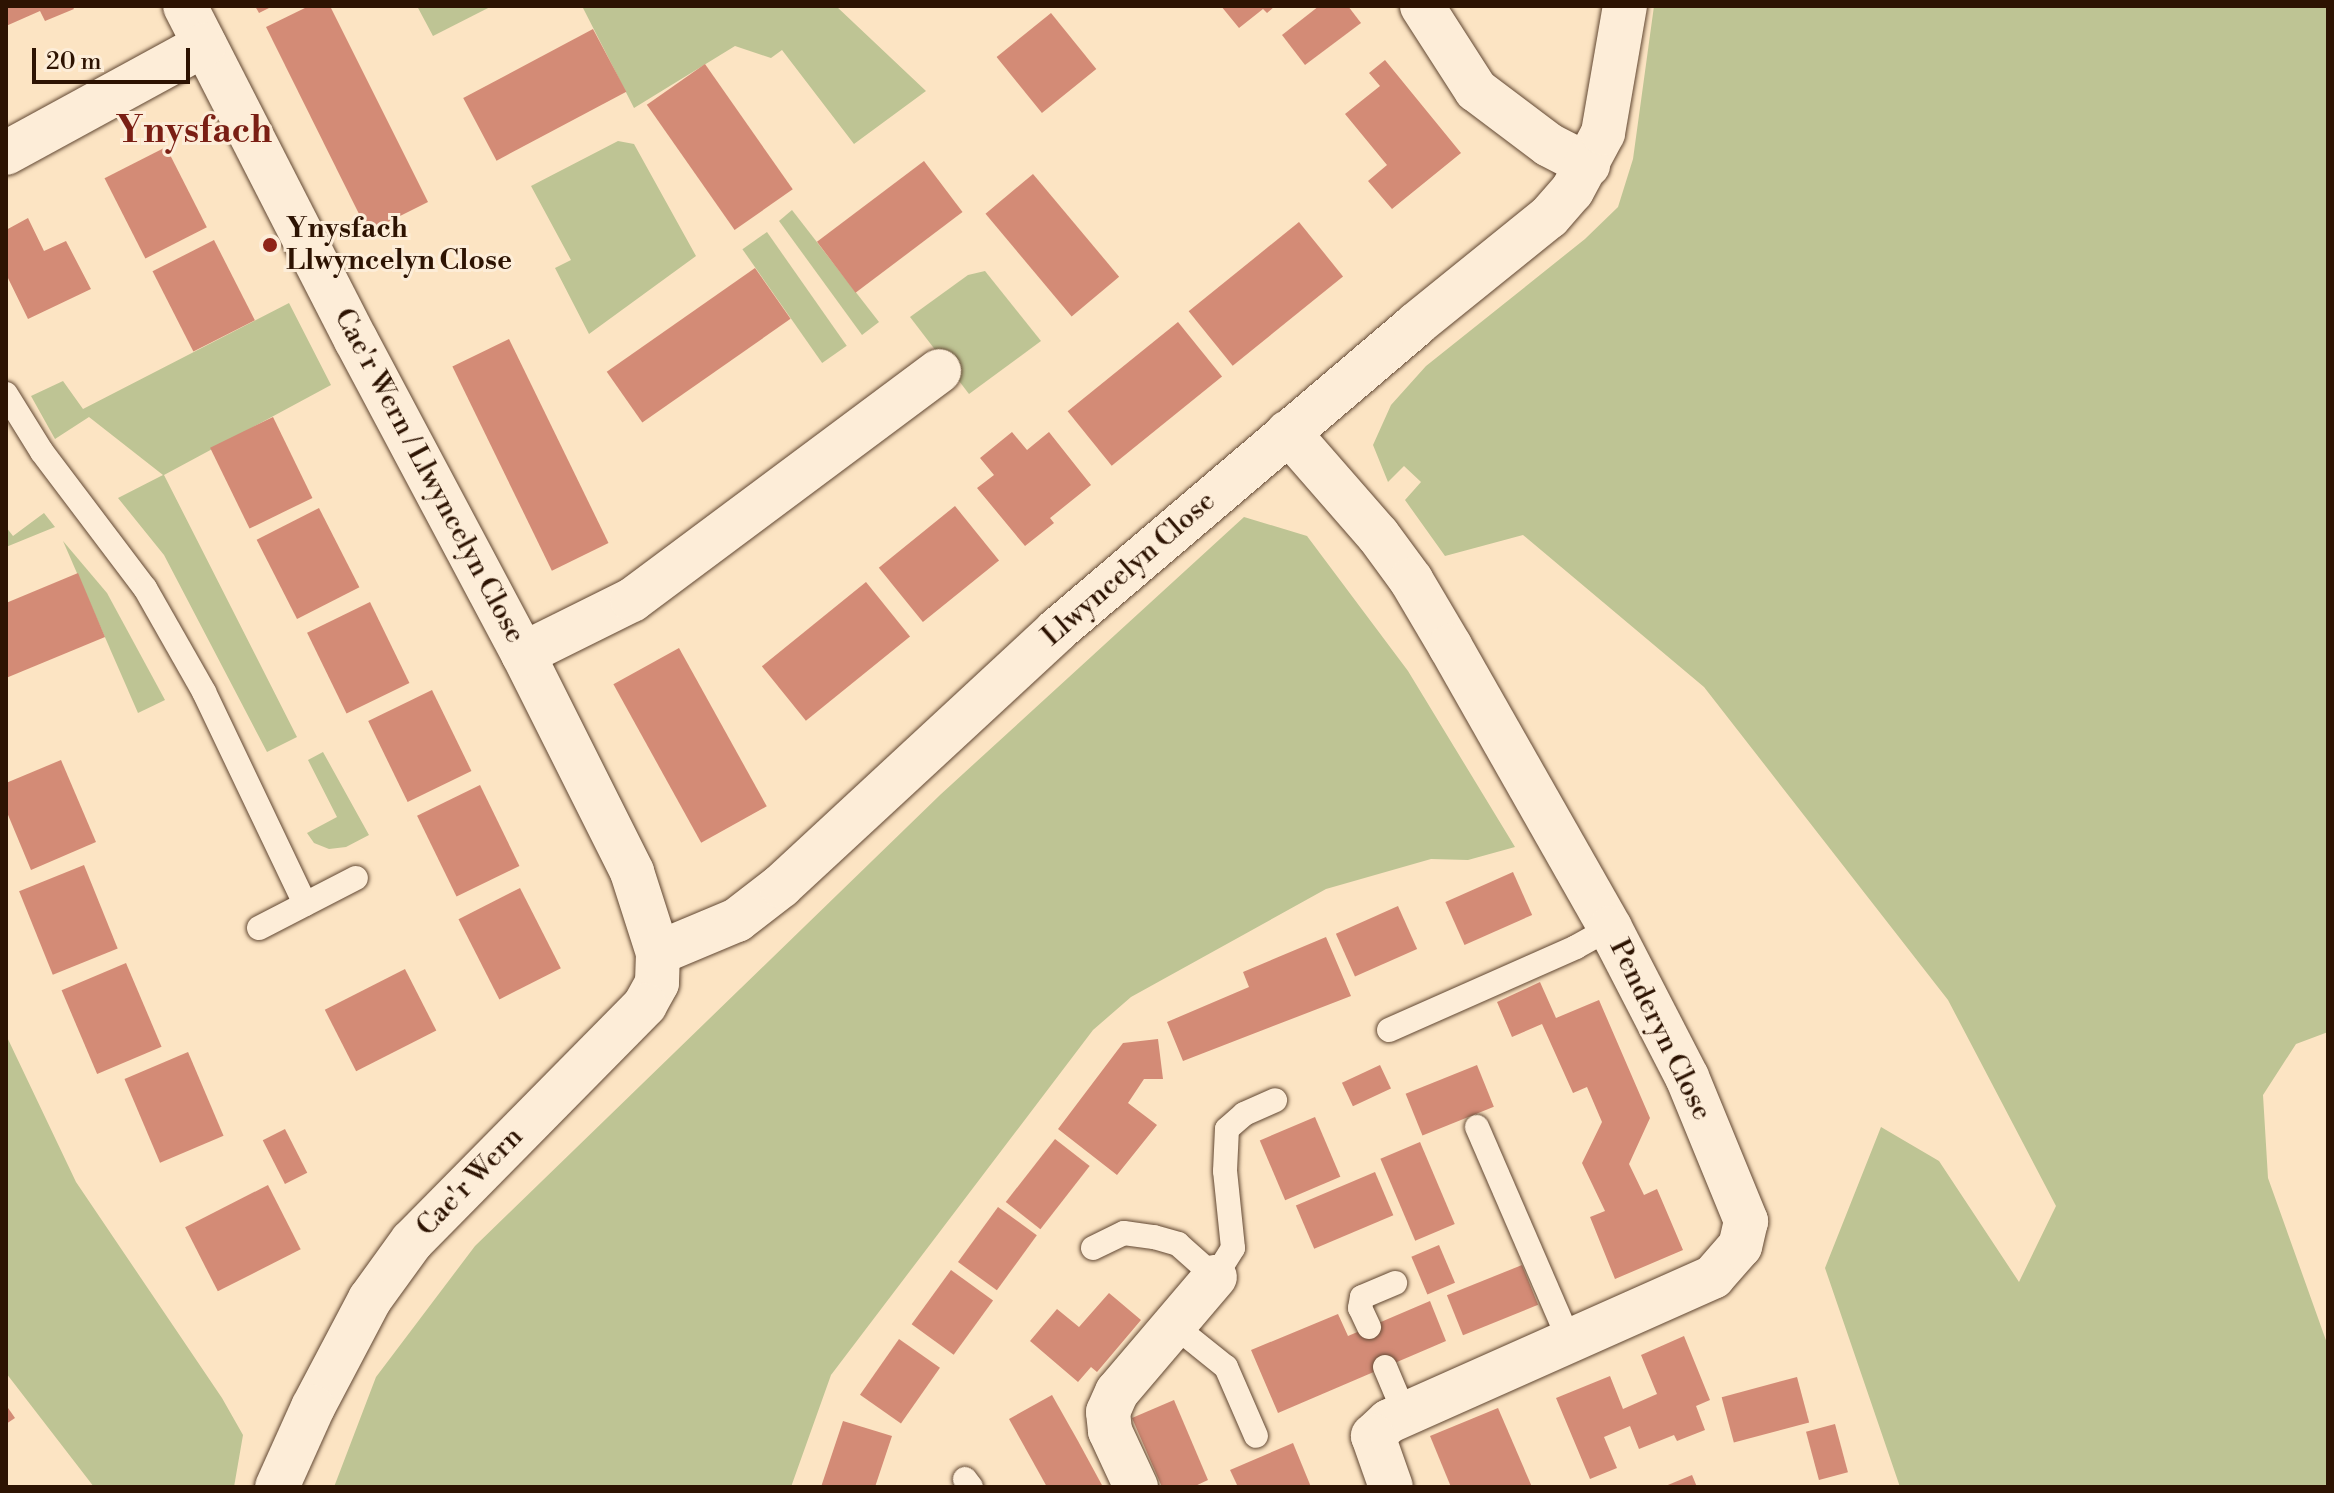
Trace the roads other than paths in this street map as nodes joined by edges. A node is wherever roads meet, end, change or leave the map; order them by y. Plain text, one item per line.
1 (185, 6) edge
2 (1422, 6) edge
3 (1625, 6) edge
4 (204, 45) junction
5 (6, 153) edge
6 (1588, 165) junction
7 (939, 371) dead end
8 (6, 394) edge
9 (1288, 432) junction
10 (523, 654) junction
11 (356, 878) dead end
12 (305, 904) junction
13 (259, 928) dead end
14 (1610, 928) junction
15 (658, 953) junction
16 (1389, 1030) dead end
17 (1275, 1100) dead end
18 (1477, 1127) dead end
19 (1093, 1248) dead end
20 (1215, 1277) junction
21 (1395, 1283) dead end
22 (1176, 1327) junction
23 (1369, 1327) dead end
24 (1569, 1340) junction
25 (1385, 1367) dead end
26 (1404, 1412) junction
27 (1256, 1436) dead end
28 (277, 1487) edge
29 (1136, 1487) edge
30 (1391, 1487) edge

1 - 4 street, Cae'r Wern / Llwyncelyn Close
2 - 6 street
3 - 6 street, Llwyncelyn Close
4 - 5 street
4 - 10 street, Cae'r Wern / Llwyncelyn Close
6 - 9 street, Llwyncelyn Close
7 - 10 street
8 - 12 lane
9 - 14 street, Penderyn Close
9 - 15 street, Llwyncelyn Close
10 - 15 street, Cae'r Wern / Llwyncelyn Close
11 - 12 lane
12 - 13 lane
14 - 16 lane
14 - 24 street, Penderyn Close
15 - 28 street, Cae'r Wern
17 - 20 lane
18 - 24 lane
19 - 20 lane
20 - 22 street
21 - 23 lane
22 - 27 lane
22 - 29 street
24 - 26 street, Penderyn Close
25 - 26 lane
26 - 30 street, Penderyn Close

